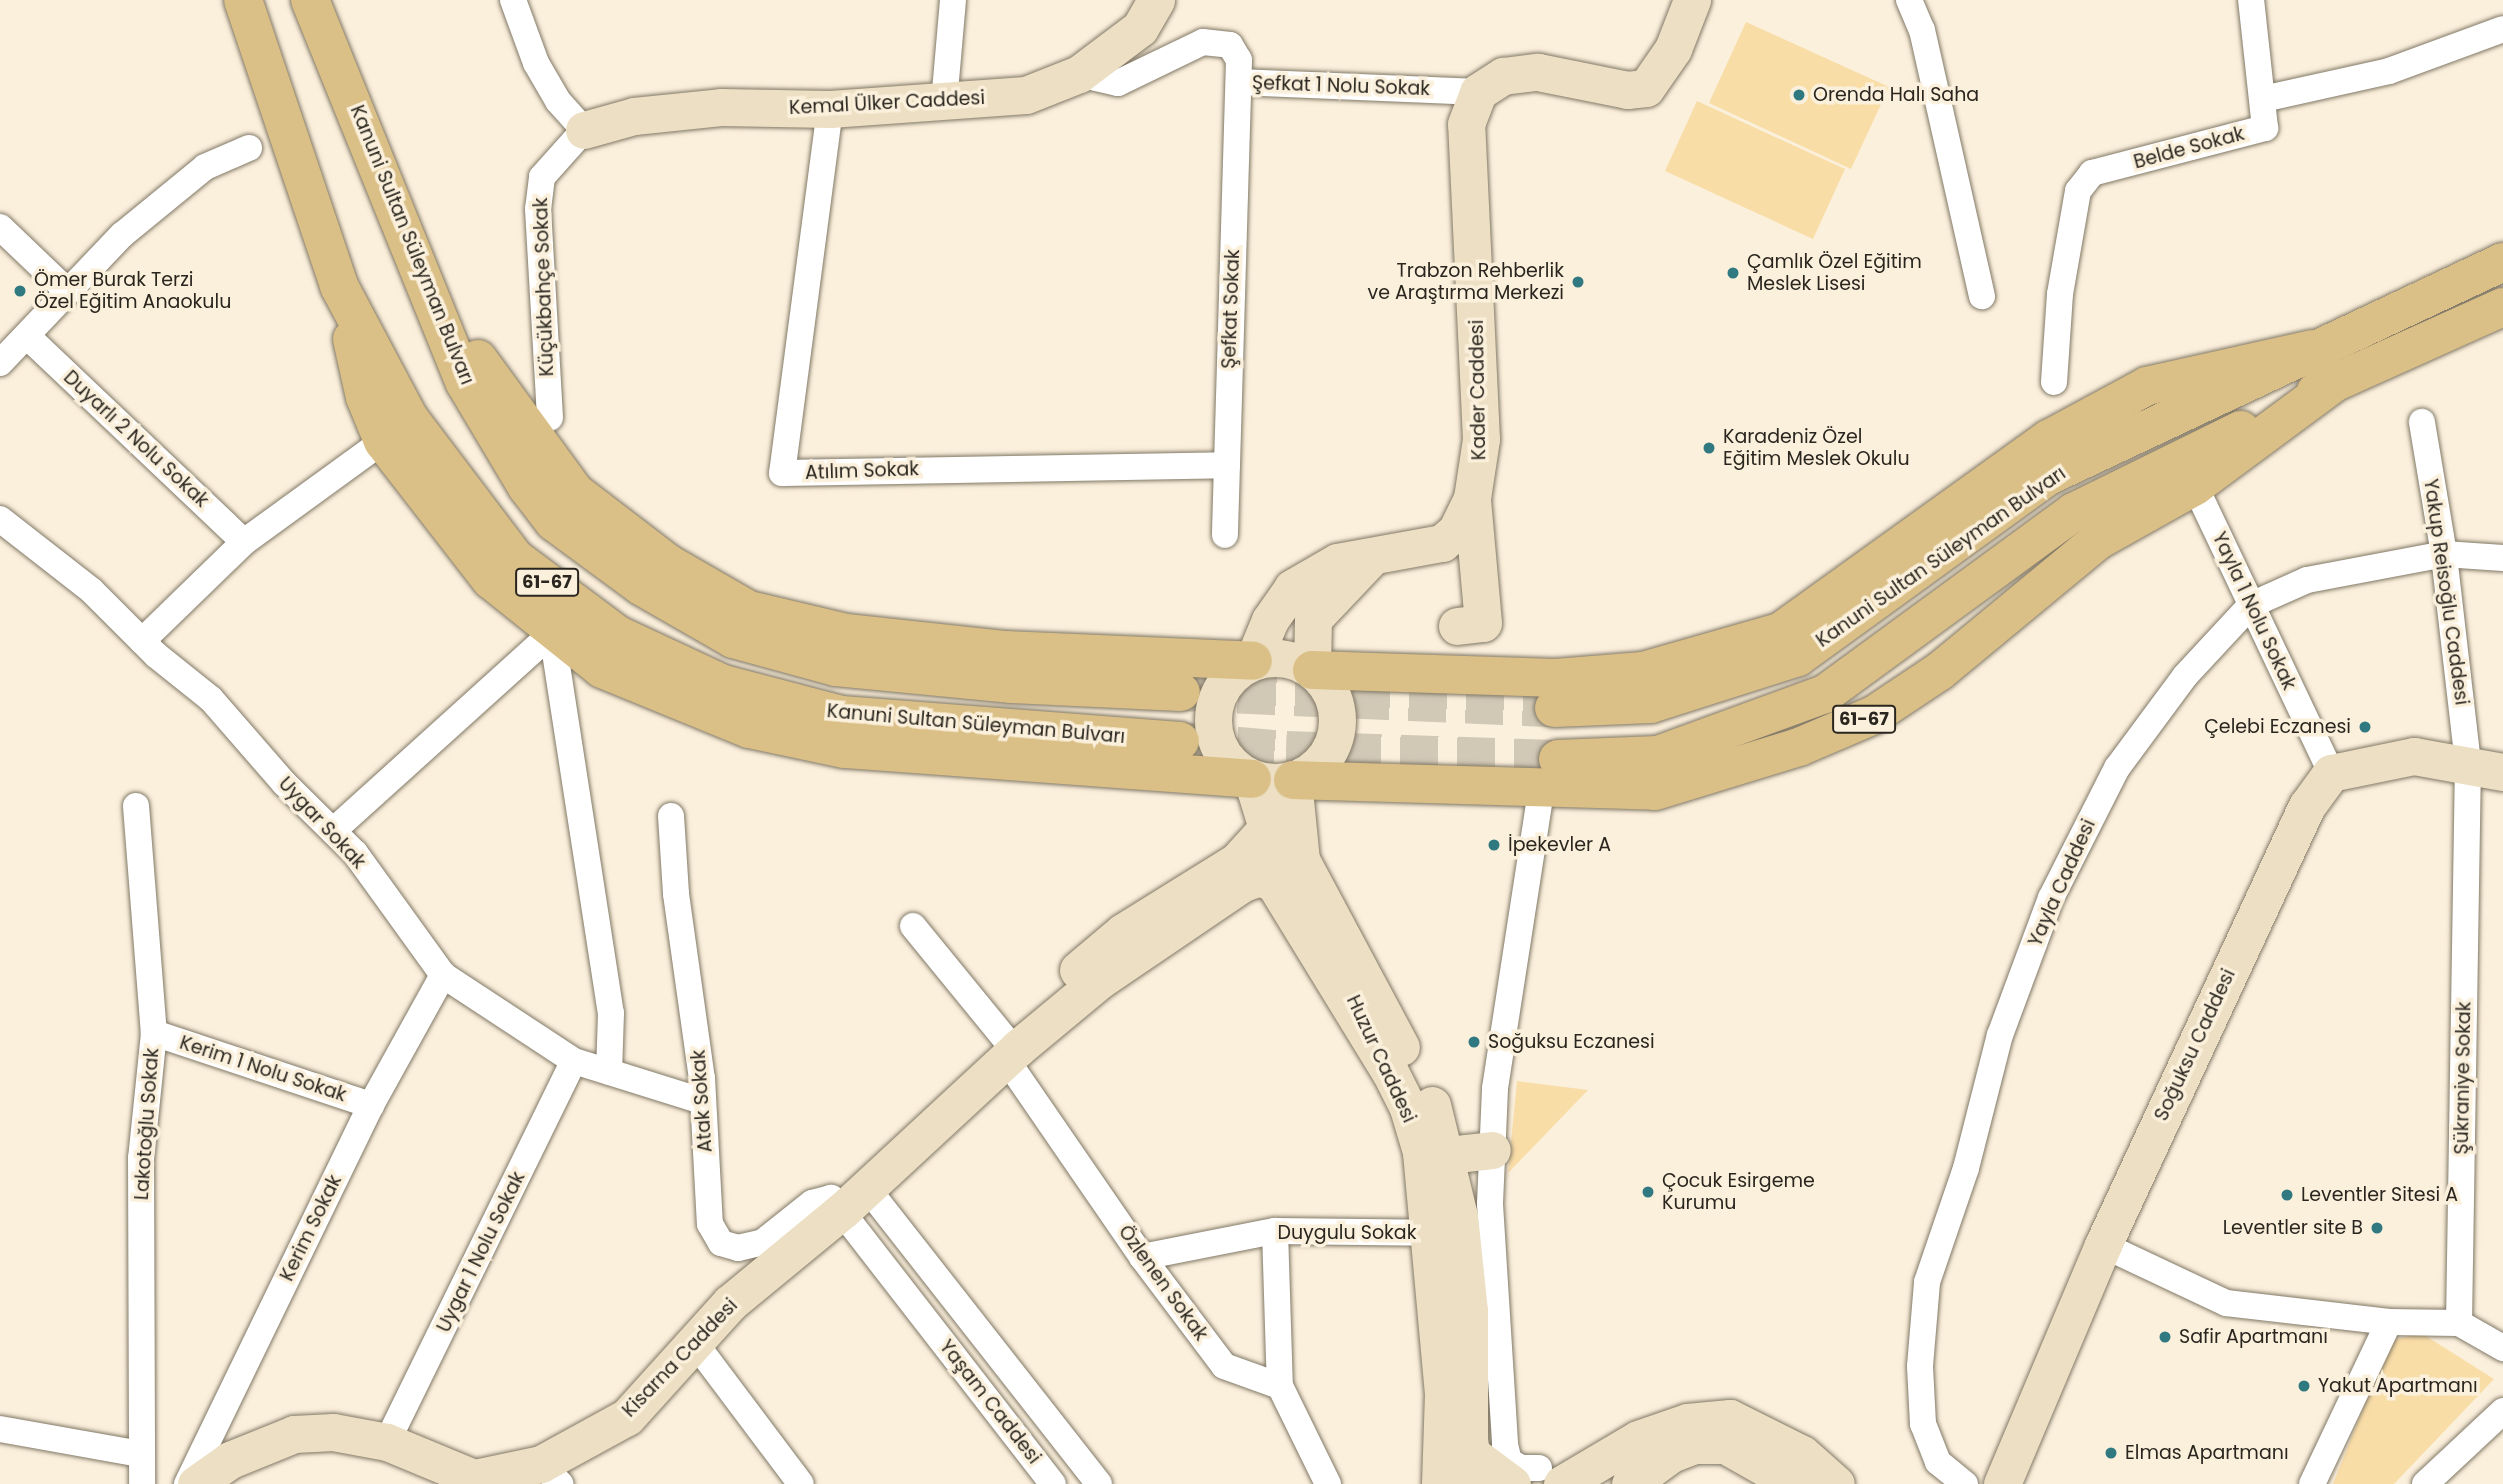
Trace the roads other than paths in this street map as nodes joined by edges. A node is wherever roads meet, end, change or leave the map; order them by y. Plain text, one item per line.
1 (243, 0) edge
2 (310, 0) edge
3 (513, 0) edge
4 (953, 0) edge
5 (1156, 0) edge
6 (1692, 0) edge
7 (1909, 0) edge
8 (2251, 0) edge
9 (2503, 29) edge
10 (1079, 74) junction
11 (1238, 82) junction
12 (1478, 92) junction
13 (2263, 99) junction
14 (944, 103) junction
15 (830, 109) junction
16 (584, 131) junction
17 (249, 148) dead end
18 (0, 227) edge
19 (415, 256) junction
20 (2503, 262) edge
21 (339, 286) junction
22 (68, 292) junction
23 (1982, 296) dead end
24 (2503, 307) edge
25 (27, 336) junction
26 (2312, 349) junction
27 (0, 363) edge
28 (2338, 380) junction
29 (2054, 382) dead end
30 (550, 418) dead end
31 (2422, 422) dead end
32 (383, 441) junction
33 (1227, 465) junction
34 (2196, 486) junction
35 (1472, 498) junction
36 (0, 519) edge
37 (1225, 535) dead end
38 (244, 542) junction
39 (2444, 554) junction
40 (2503, 558) edge
41 (1370, 559) junction
42 (2251, 605) junction
43 (1457, 626) dead end
44 (552, 633) junction
45 (142, 641) junction
46 (1253, 662) junction
47 (1312, 670) junction
48 (1181, 692) tunnel mouth
49 (1554, 708) tunnel mouth
50 (1180, 741) tunnel mouth
51 (1559, 759) tunnel mouth
52 (2468, 763) junction
53 (2331, 772) junction
54 (2503, 772) edge
55 (1252, 779) junction
56 (1293, 780) junction
57 (1539, 804) dead end
58 (136, 806) dead end
59 (671, 816) dead end
60 (1267, 828) junction
61 (332, 831) junction
62 (913, 926) dead end
63 (443, 975) junction
64 (154, 1033) junction
65 (1013, 1053) junction
66 (574, 1061) junction
67 (609, 1072) junction
68 (1390, 1072) junction
69 (702, 1101) junction
70 (372, 1105) junction
71 (1492, 1150) junction
72 (1448, 1155) junction
73 (855, 1199) junction
74 (1275, 1231) junction
75 (1429, 1233) junction
76 (2103, 1245) junction
77 (1142, 1257) junction
78 (963, 1311) junction
79 (2389, 1322) junction
80 (2459, 1323) junction
81 (935, 1330) junction
82 (695, 1343) junction
83 (2503, 1348) edge
84 (1280, 1386) junction
85 (2503, 1411) edge
86 (0, 1429) edge
87 (387, 1442) junction
88 (1073, 1452) junction
89 (141, 1454) junction
90 (1473, 1468) edge
91 (551, 1474) edge
92 (1049, 1479) edge
93 (1538, 1479) edge
94 (472, 1481) edge
95 (2007, 1482) edge
96 (142, 1484) edge
97 (187, 1484) edge
98 (196, 1484) edge
99 (801, 1484) edge
100 (1099, 1484) edge
101 (1328, 1484) edge
102 (1440, 1484) edge
103 (1630, 1484) edge
104 (1794, 1484) edge
105 (1836, 1484) edge
106 (1965, 1484) edge
107 (2312, 1484) edge
108 (2425, 1484) edge

1 - 21 main road, Kanuni Sultan Süleyman Bulvarı / 61-67
2 - 19 main road, Kanuni Sultan Süleyman Bulvarı / 61-67
3 - 16 street
4 - 14 street
5 - 10 street, Kemal Ülker Caddesi
6 - 12 street
7 - 23 street
8 - 13 street
9 - 13 street
10 - 11 street, Şefkat 1 Nolu Sokak
10 - 14 street, Kemal Ülker Caddesi
11 - 12 street, Şefkat 1 Nolu Sokak
11 - 33 street, Şefkat Sokak
12 - 35 street, Kader Caddesi
13 - 29 street, Belde Sokak
14 - 15 street, Kemal Ülker Caddesi
15 - 16 street, Kemal Ülker Caddesi
15 - 33 street, Atılım Sokak
16 - 30 street, Küçükbahçe Sokak
17 - 22 street
18 - 22 street
19 - 46 main road, 61-67
19 - 48 main road, Kanuni Sultan Süleyman Bulvarı / 61-67
20 - 26 main road, Kanuni Sultan Süleyman Bulvarı / 61-67
21 - 32 main road, 61-67
21 - 50 main road, Kanuni Sultan Süleyman Bulvarı / 61-67
22 - 25 street
24 - 28 main road, Kanuni Sultan Süleyman Bulvarı / 61-67
25 - 27 street
25 - 38 street, Duyarlı 2 Nolu Sokak
26 - 47 main road, 61-67
26 - 49 main road, Kanuni Sultan Süleyman Bulvarı / 61-67
28 - 34 main road, 61-67
28 - 51 main road, Kanuni Sultan Süleyman Bulvarı / 61-67
31 - 39 street, Yakup Reisoğlu Caddesi
32 - 38 street
32 - 44 main road, 61-67
33 - 37 street, Şefkat Sokak
34 - 42 street, Yayla 1 Nolu Sokak
34 - 56 main road, 61-67
35 - 41 street, Kader Caddesi
35 - 43 street
36 - 45 street, Uygar Sokak
38 - 45 street
39 - 40 street, Yayla Caddesi
39 - 42 street, Yayla Caddesi
39 - 52 street, Yakup Reisoğlu Caddesi
41 - 46 street, Kader Caddesi
41 - 47 street
42 - 53 street, Yayla 1 Nolu Sokak
42 - 106 street, Yayla Caddesi
44 - 55 main road, 61-67
44 - 61 street
44 - 67 street
45 - 61 street, Uygar Sokak
46 - 47 street, 61-67
46 - 55 street
47 - 56 street
52 - 53 street
52 - 54 street
52 - 80 street, Şükraniye Sokak
53 - 76 street, Soğuksu Caddesi
55 - 56 street, 61-67
55 - 60 street, Huzur Caddesi
56 - 72 street, Huzur Caddesi
57 - 71 street
58 - 64 street, Lakotoğlu Sokak
59 - 69 street, Atak Sokak
60 - 65 street
60 - 68 street, Huzur Caddesi
61 - 63 street, Uygar Sokak
62 - 65 street, Özlenen Sokak
63 - 66 street, Uygar Sokak
63 - 70 street, Kerim Sokak
64 - 70 street, Kerim 1 Nolu Sokak
64 - 89 street, Lakotoğlu Sokak
65 - 68 street
65 - 73 street, Kisarna Caddesi
65 - 77 street, Özlenen Sokak
66 - 67 street, Uygar Sokak
66 - 87 street, Uygar 1 Nolu Sokak
67 - 69 street, Uygar Sokak
68 - 75 street, Huzur Caddesi
69 - 73 street, Atak Sokak
70 - 97 street, Kerim Sokak
71 - 72 street
71 - 93 street
72 - 90 street, Huzur Caddesi
73 - 78 street, Yaşam Caddesi
73 - 81 street, Yaşam Caddesi
73 - 82 street, Kisarna Caddesi
74 - 75 street, Duygulu Sokak
74 - 77 street, Duygulu Sokak
74 - 84 street
75 - 102 street, Huzur Caddesi
76 - 79 street
76 - 95 street, Soğuksu Caddesi
77 - 84 street, Özlenen Sokak
78 - 81 street, Yaşam Caddesi
78 - 88 street, Yaşam Caddesi
79 - 80 street
79 - 107 street
80 - 83 street
81 - 92 street, Yaşam Caddesi
82 - 91 street, Kisarna Caddesi
82 - 99 street
84 - 101 street
85 - 108 street
86 - 89 street
87 - 94 street, Kisarna Caddesi
87 - 98 street, Kisarna Caddesi
88 - 92 street, Yaşam Caddesi
88 - 100 street, Yaşam Caddesi
89 - 96 street, Lakotoğlu Sokak
90 - 93 street
91 - 94 street, Kisarna Caddesi
93 - 105 street
103 - 104 street

